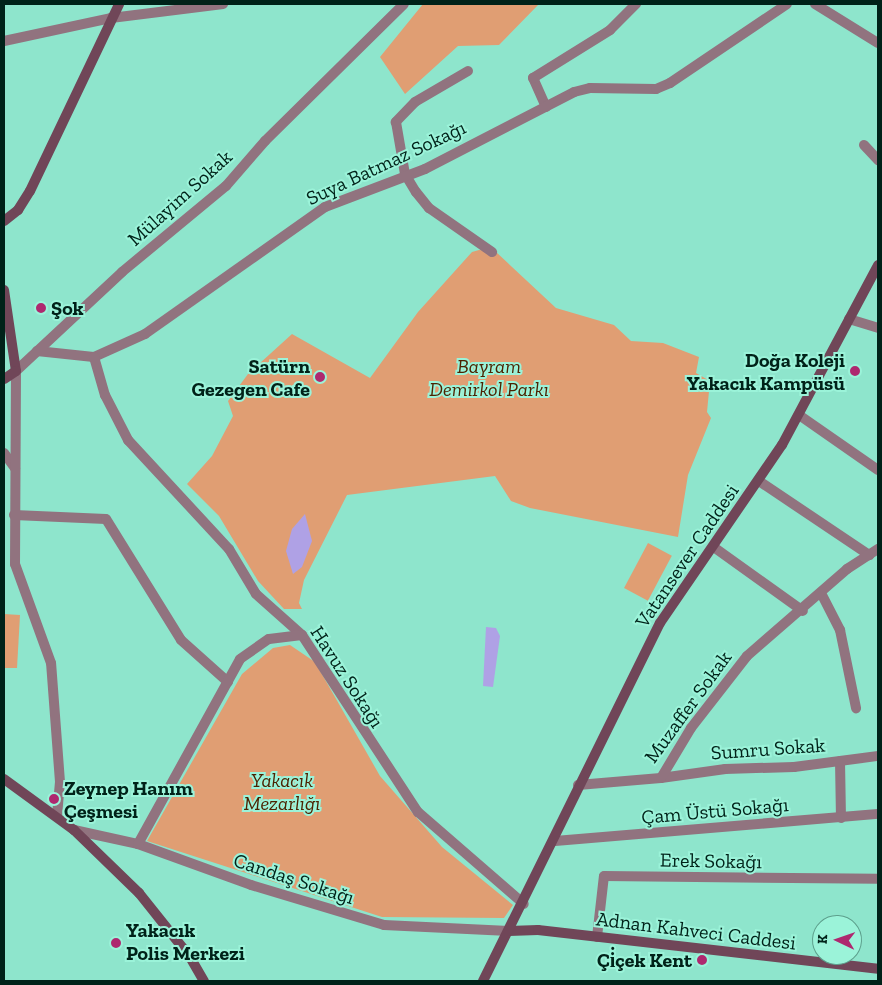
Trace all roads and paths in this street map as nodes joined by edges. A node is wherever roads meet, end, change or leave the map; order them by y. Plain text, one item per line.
1 (119, 4) edge
2 (223, 4) edge
3 (404, 4) edge
4 (636, 4) edge
5 (787, 4) edge
6 (815, 4) edge
7 (111, 18) junction
8 (4, 41) edge
9 (878, 43) edge
10 (468, 70) dead end
11 (546, 107) junction
12 (864, 146) dead end
13 (878, 160) edge
14 (404, 174) junction
15 (4, 221) edge
16 (492, 252) dead end
17 (878, 265) edge
18 (4, 290) edge
19 (849, 319) junction
20 (878, 328) edge
21 (37, 351) junction
22 (94, 357) junction
23 (16, 372) junction
24 (4, 380) edge
25 (799, 415) junction
26 (4, 453) edge
27 (15, 468) junction
28 (878, 470) edge
29 (759, 481) junction
30 (14, 515) junction
31 (715, 548) junction
32 (878, 549) edge
33 (869, 555) junction
34 (821, 593) junction
35 (803, 611) junction
36 (302, 635) junction
37 (228, 682) junction
38 (856, 708) dead end
39 (878, 756) edge
40 (840, 761) junction
41 (661, 778) junction
42 (4, 779) edge
43 (578, 785) junction
44 (878, 814) edge
45 (57, 816) junction
46 (841, 818) junction
47 (74, 830) junction
48 (555, 841) junction
49 (138, 844) junction
50 (878, 879) edge
51 (524, 904) junction
52 (509, 931) junction
53 (597, 937) junction
54 (878, 969) edge
55 (204, 981) edge
56 (483, 981) edge

1 - 7 main road
2 - 7 street
3 - 21 street, Mülayim Sokak
4 - 11 street
5 - 11 street, Suya Batmaz Sokağı
6 - 9 street
7 - 8 street
7 - 15 main road
10 - 14 street
11 - 14 street, Suya Batmaz Sokağı
12 - 13 street
14 - 16 street
14 - 22 street, Suya Batmaz Sokağı
17 - 19 main road, Vatansever Caddesi
18 - 23 main road
19 - 20 street
19 - 25 main road, Vatansever Caddesi
21 - 22 street
21 - 23 street, Mülayim Sokak
22 - 36 street, Havuz Sokağı
23 - 24 main road
23 - 27 street
25 - 28 street
25 - 29 main road, Vatansever Caddesi
26 - 27 street
27 - 30 street
29 - 31 main road, Vatansever Caddesi
29 - 33 street
30 - 37 street
30 - 45 street
31 - 35 street
31 - 43 main road, Vatansever Caddesi
32 - 33 street, Muzaffer Sokak
33 - 34 street, Muzaffer Sokak
34 - 35 street, Muzaffer Sokak
34 - 38 street
35 - 41 street, Muzaffer Sokak
36 - 37 street
36 - 51 street, Havuz Sokağı
37 - 49 street
39 - 40 street, Sumru Sokak
40 - 41 street, Sumru Sokak
40 - 46 street
41 - 43 street, Muzaffer Sokak
42 - 45 main road
43 - 48 main road, Vatansever Caddesi
44 - 46 street, Çam Üstü Sokağı
45 - 47 main road
46 - 48 street, Çam Üstü Sokağı
47 - 49 street, Candaş Sokağı
47 - 55 main road
48 - 51 main road, Vatansever Caddesi
49 - 52 street, Candaş Sokağı
50 - 53 street, Erek Sokağı
51 - 52 main road, Vatansever Caddesi
52 - 53 main road, Adnan Kahveci Caddesi
52 - 56 main road, Vatansever Caddesi
53 - 54 main road, Adnan Kahveci Caddesi

